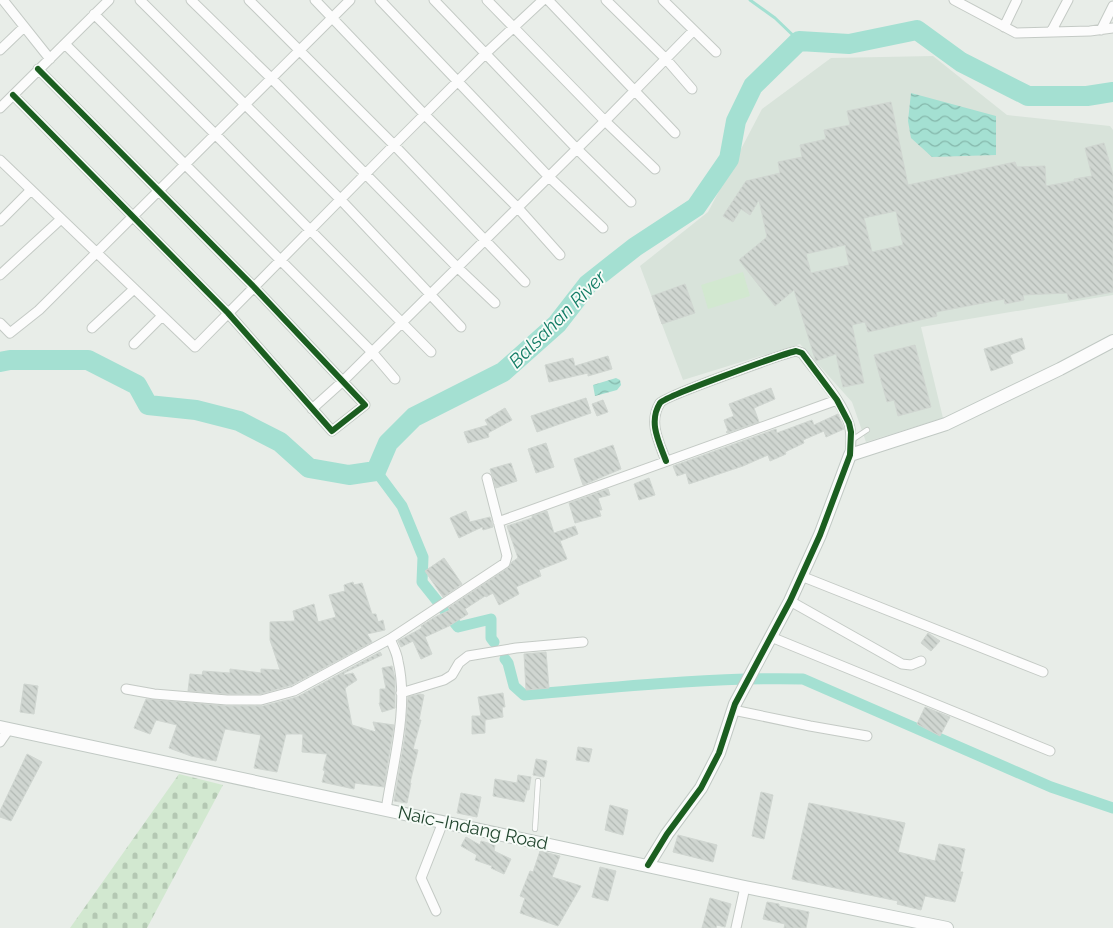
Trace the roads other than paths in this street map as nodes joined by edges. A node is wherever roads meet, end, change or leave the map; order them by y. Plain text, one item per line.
1 (3, 0) edge
2 (110, 0) edge
3 (140, 0) edge
4 (191, 0) edge
5 (249, 0) edge
6 (315, 0) edge
7 (350, 0) edge
8 (380, 0) edge
9 (434, 0) edge
10 (488, 0) edge
11 (543, 0) edge
12 (548, 0) edge
13 (606, 0) edge
14 (663, 0) edge
15 (954, 0) edge
16 (1017, 0) edge
17 (1068, 0) edge
18 (969, 4) edge
19 (1113, 6) edge
20 (94, 14) junction
21 (332, 16) junction
22 (24, 27) junction
23 (514, 27) junction
24 (1004, 27) junction
25 (1113, 28) edge
26 (1101, 30) junction
27 (693, 31) junction
28 (1051, 32) junction
29 (65, 44) junction
30 (0, 50) edge
31 (300, 50) junction
32 (716, 52) dead end
33 (485, 54) junction
34 (50, 58) junction
35 (666, 58) junction
36 (38, 69) junction
37 (272, 78) junction
38 (458, 82) junction
39 (692, 89) dead end
40 (634, 90) junction
41 (13, 95) junction
42 (246, 104) junction
43 (0, 108) edge
44 (425, 115) junction
45 (605, 121) junction
46 (675, 133) dead end
47 (216, 134) junction
48 (394, 145) junction
49 (576, 148) junction
50 (0, 161) edge
51 (186, 164) junction
52 (655, 168) dead end
53 (366, 174) junction
54 (548, 176) junction
55 (31, 190) junction
56 (158, 191) junction
57 (340, 199) junction
58 (631, 202) dead end
59 (518, 208) junction
60 (131, 216) junction
61 (61, 219) junction
62 (0, 220) edge
63 (603, 228) dead end
64 (311, 231) junction
65 (485, 239) junction
66 (96, 253) junction
67 (560, 255) dead end
68 (281, 260) junction
69 (457, 267) junction
70 (0, 275) edge
71 (525, 282) dead end
72 (254, 287) junction
73 (134, 290) junction
74 (430, 294) junction
75 (495, 303) dead end
76 (228, 313) junction
77 (162, 316) junction
78 (402, 322) junction
79 (0, 323) edge
80 (461, 327) dead end
81 (92, 328) dead end
82 (1113, 341) edge
83 (134, 344) dead end
84 (372, 352) junction
85 (431, 352) dead end
86 (395, 379) dead end
87 (342, 382) junction
88 (837, 400) junction
89 (312, 409) junction
90 (867, 430) dead end
91 (851, 441) junction
92 (850, 455) junction
93 (666, 461) junction
94 (487, 478) dead end
95 (498, 522) junction
96 (801, 576) junction
97 (790, 601) junction
98 (771, 637) junction
99 (390, 639) junction
100 (583, 642) dead end
101 (921, 661) dead end
102 (1043, 672) dead end
103 (126, 689) dead end
104 (401, 693) junction
105 (734, 707) junction
106 (4, 728) edge
107 (867, 736) dead end
108 (0, 742) edge
109 (1050, 751) dead end
110 (538, 781) dead end
111 (386, 810) junction
112 (443, 822) junction
113 (534, 834) junction
114 (648, 865) junction
115 (745, 887) junction
116 (436, 912) dead end
117 (736, 928) edge
118 (947, 928) edge

1 - 22 street
2 - 20 street
3 - 42 street
4 - 37 street
5 - 31 street
6 - 21 street
7 - 21 street
8 - 38 street
9 - 33 street
10 - 23 street
11 - 23 street
12 - 40 street
13 - 35 street
14 - 27 street
15 - 18 street
16 - 24 street
17 - 28 street
18 - 24 street
19 - 26 street
20 - 29 street
20 - 47 street
21 - 31 street
21 - 44 street
22 - 30 street
22 - 34 street
23 - 33 street
23 - 45 street
24 - 28 street
25 - 26 street
26 - 28 street
27 - 32 street
27 - 35 street
29 - 34 street
29 - 51 street
31 - 37 street
31 - 48 street
33 - 38 street
33 - 49 street
34 - 36 street
35 - 39 street
35 - 40 street
36 - 41 street
36 - 56 street
37 - 42 street
37 - 53 street
38 - 44 street
38 - 54 street
40 - 45 street
40 - 46 street
41 - 43 street
41 - 60 street
42 - 47 street
42 - 57 street
44 - 48 street
44 - 59 street
45 - 49 street
45 - 52 street
47 - 51 street
47 - 64 street
48 - 53 street
48 - 65 street
49 - 54 street
49 - 58 street
50 - 55 street
51 - 56 street
51 - 68 street
53 - 57 street
53 - 69 street
54 - 59 street
54 - 63 street
55 - 61 street
55 - 62 street
56 - 60 street
56 - 72 street
57 - 64 street
57 - 74 street
59 - 65 street
59 - 67 street
60 - 66 street
60 - 76 street
61 - 66 street
61 - 70 street
64 - 68 street
64 - 78 street
65 - 69 street
65 - 71 street
66 - 73 street
66 - 79 street
68 - 72 street
68 - 84 street
69 - 74 street
69 - 75 street
72 - 76 street
72 - 87 street
73 - 77 street
73 - 81 street
74 - 78 street
74 - 80 street
76 - 77 street
76 - 89 street
77 - 83 street
78 - 84 street
78 - 85 street
82 - 92 main road
84 - 86 street
84 - 87 street
87 - 89 street
87 - 89 street
88 - 91 street
88 - 93 street
88 - 93 street
90 - 91 lane
91 - 92 street
92 - 96 main road
93 - 95 street
94 - 95 street
95 - 99 street
96 - 97 main road
96 - 102 street
97 - 98 main road
97 - 101 street
98 - 105 main road
98 - 109 street
99 - 103 street
99 - 104 street
100 - 104 street
104 - 111 street
105 - 107 street
105 - 114 main road
106 - 108 street
106 - 111 main road, Naic–Indang Road
110 - 113 lane
111 - 112 main road, Naic–Indang Road
112 - 113 main road, Naic–Indang Road
112 - 116 street
113 - 114 main road, Naic–Indang Road
114 - 115 main road, Naic–Indang Road
115 - 117 street
115 - 118 main road, Naic–Indang Road

